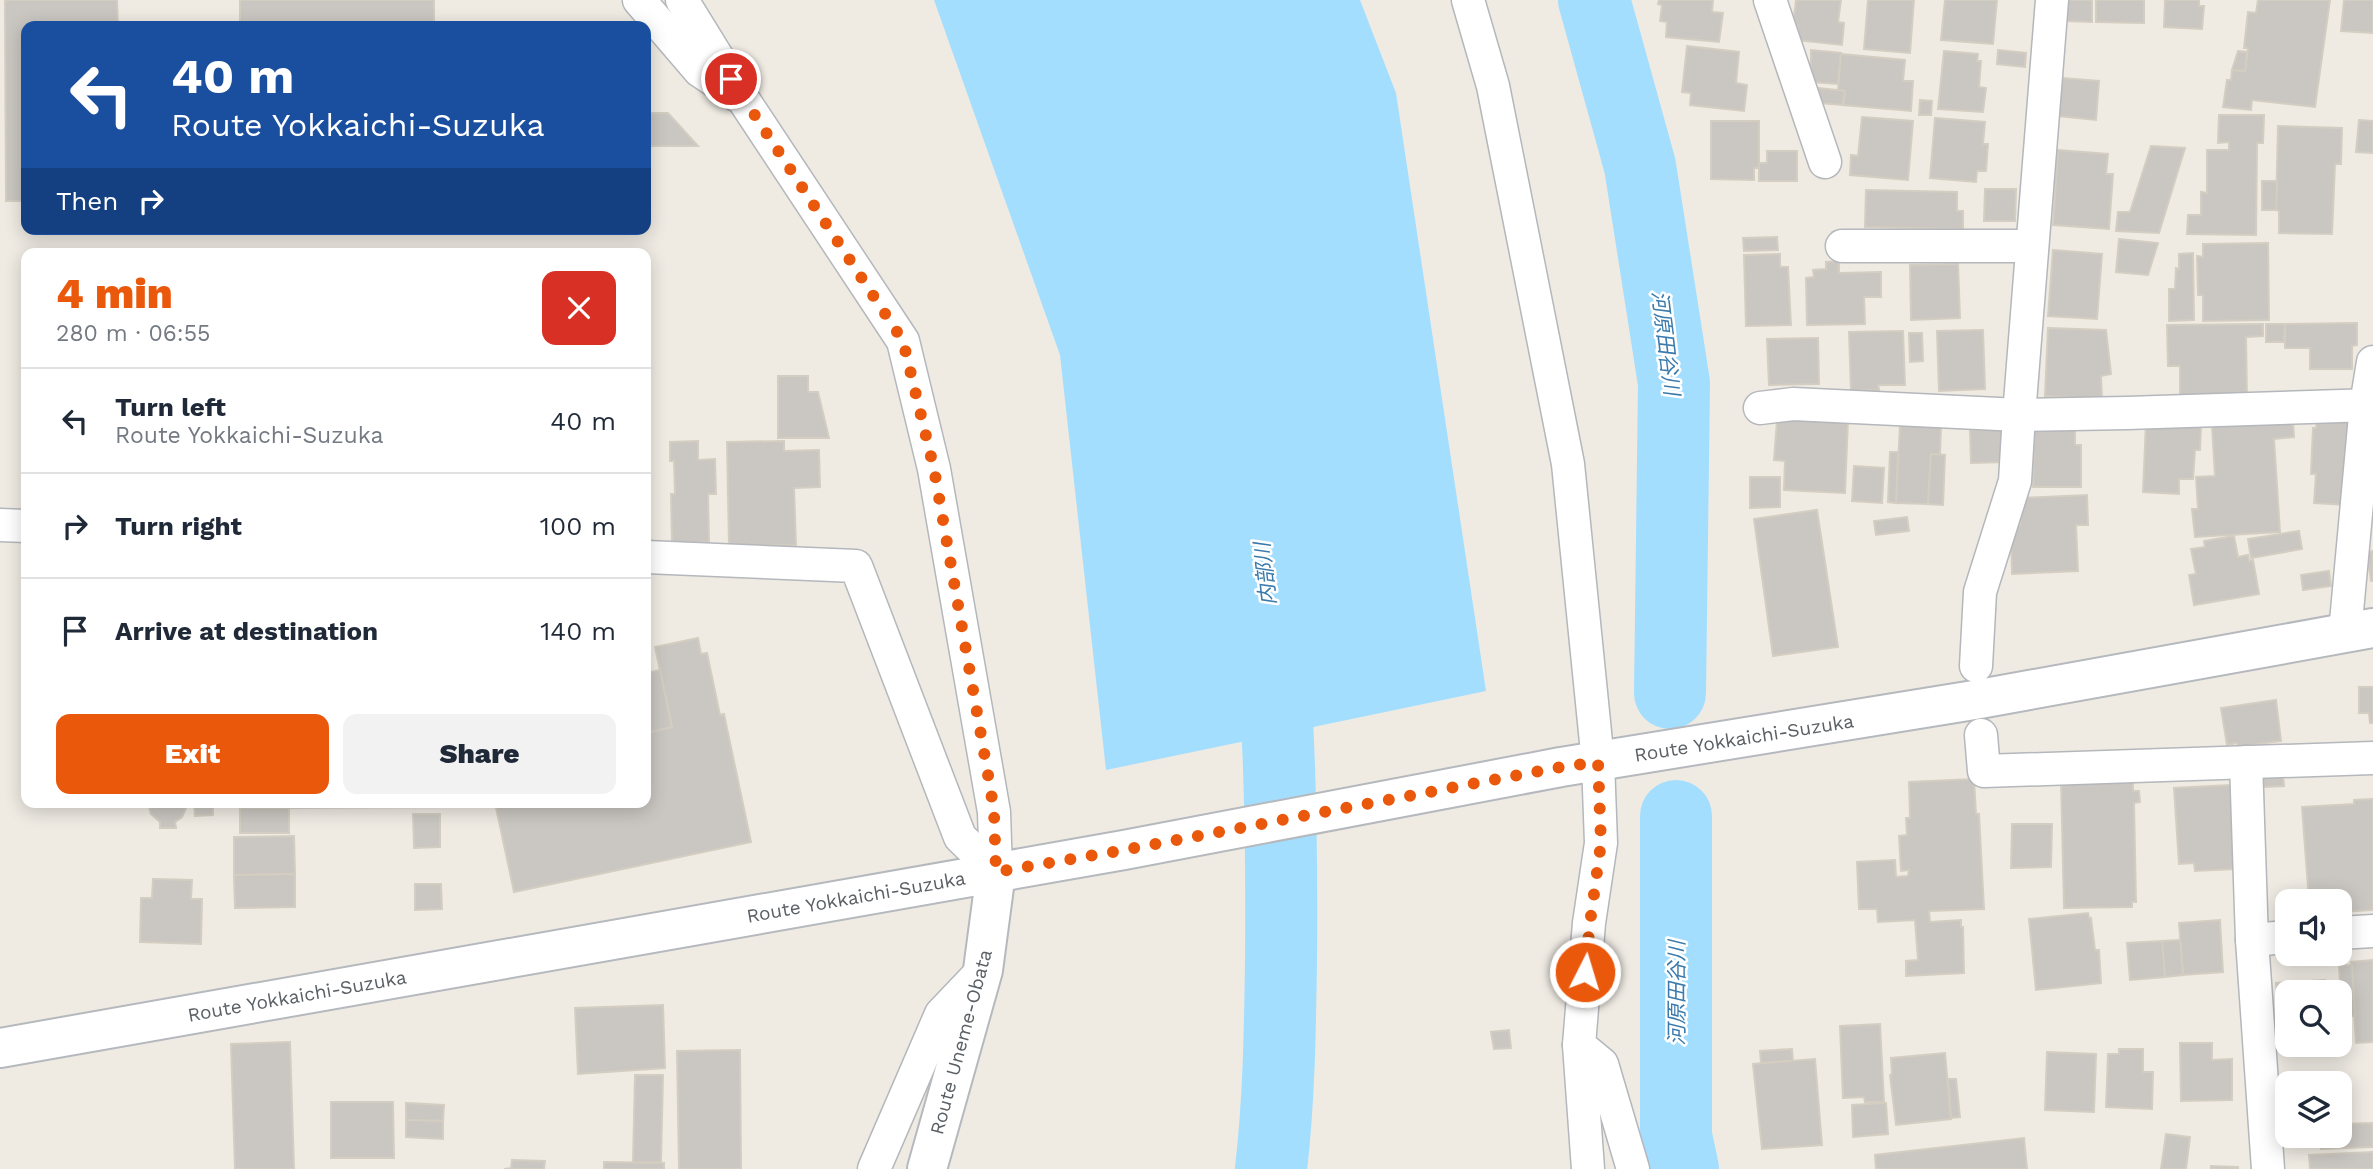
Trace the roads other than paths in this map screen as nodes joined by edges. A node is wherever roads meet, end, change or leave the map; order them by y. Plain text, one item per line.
1 (639, 0) edge
2 (682, 0) edge
3 (1468, 0) edge
4 (1770, 0) edge
5 (2053, 0) edge
6 (743, 99) junction
7 (1825, 162) dead end
8 (1842, 246) dead end
9 (2032, 246) junction
10 (2373, 362) edge
11 (2370, 405) edge
12 (1760, 408) dead end
13 (2019, 415) junction
14 (0, 525) edge
15 (21, 526) edge
16 (651, 557) edge
17 (2359, 631) edge
18 (1976, 666) dead end
19 (1981, 735) dead end
20 (2373, 758) edge
21 (2246, 762) junction
22 (1579, 765) junction
23 (996, 872) junction
24 (2373, 931) edge
25 (2352, 932) edge
26 (2275, 938) edge
27 (2252, 940) junction
28 (983, 970) junction
29 (1579, 1045) junction
30 (0, 1048) edge
31 (874, 1169) edge
32 (927, 1169) edge
33 (1588, 1169) edge
34 (1633, 1169) edge
35 (2268, 1169) edge

1 - 6 street
2 - 6 street
3 - 22 street
4 - 7 street
5 - 9 street
6 - 23 street
8 - 9 street
9 - 13 street
10 - 11 street
11 - 13 street
11 - 17 street
12 - 13 street
13 - 18 street
14 - 15 street
16 - 23 street
17 - 22 main road, Route Yokkaichi-Suzuka
19 - 21 street
20 - 21 street
21 - 27 street
22 - 23 main road, Route Yokkaichi-Suzuka
22 - 29 street
23 - 28 main road, Route Uneme-Obata
23 - 30 main road, Route Yokkaichi-Suzuka
24 - 25 street
26 - 27 street
27 - 35 street
28 - 31 street
28 - 32 main road, Route Uneme-Obata
29 - 33 street
29 - 34 street

